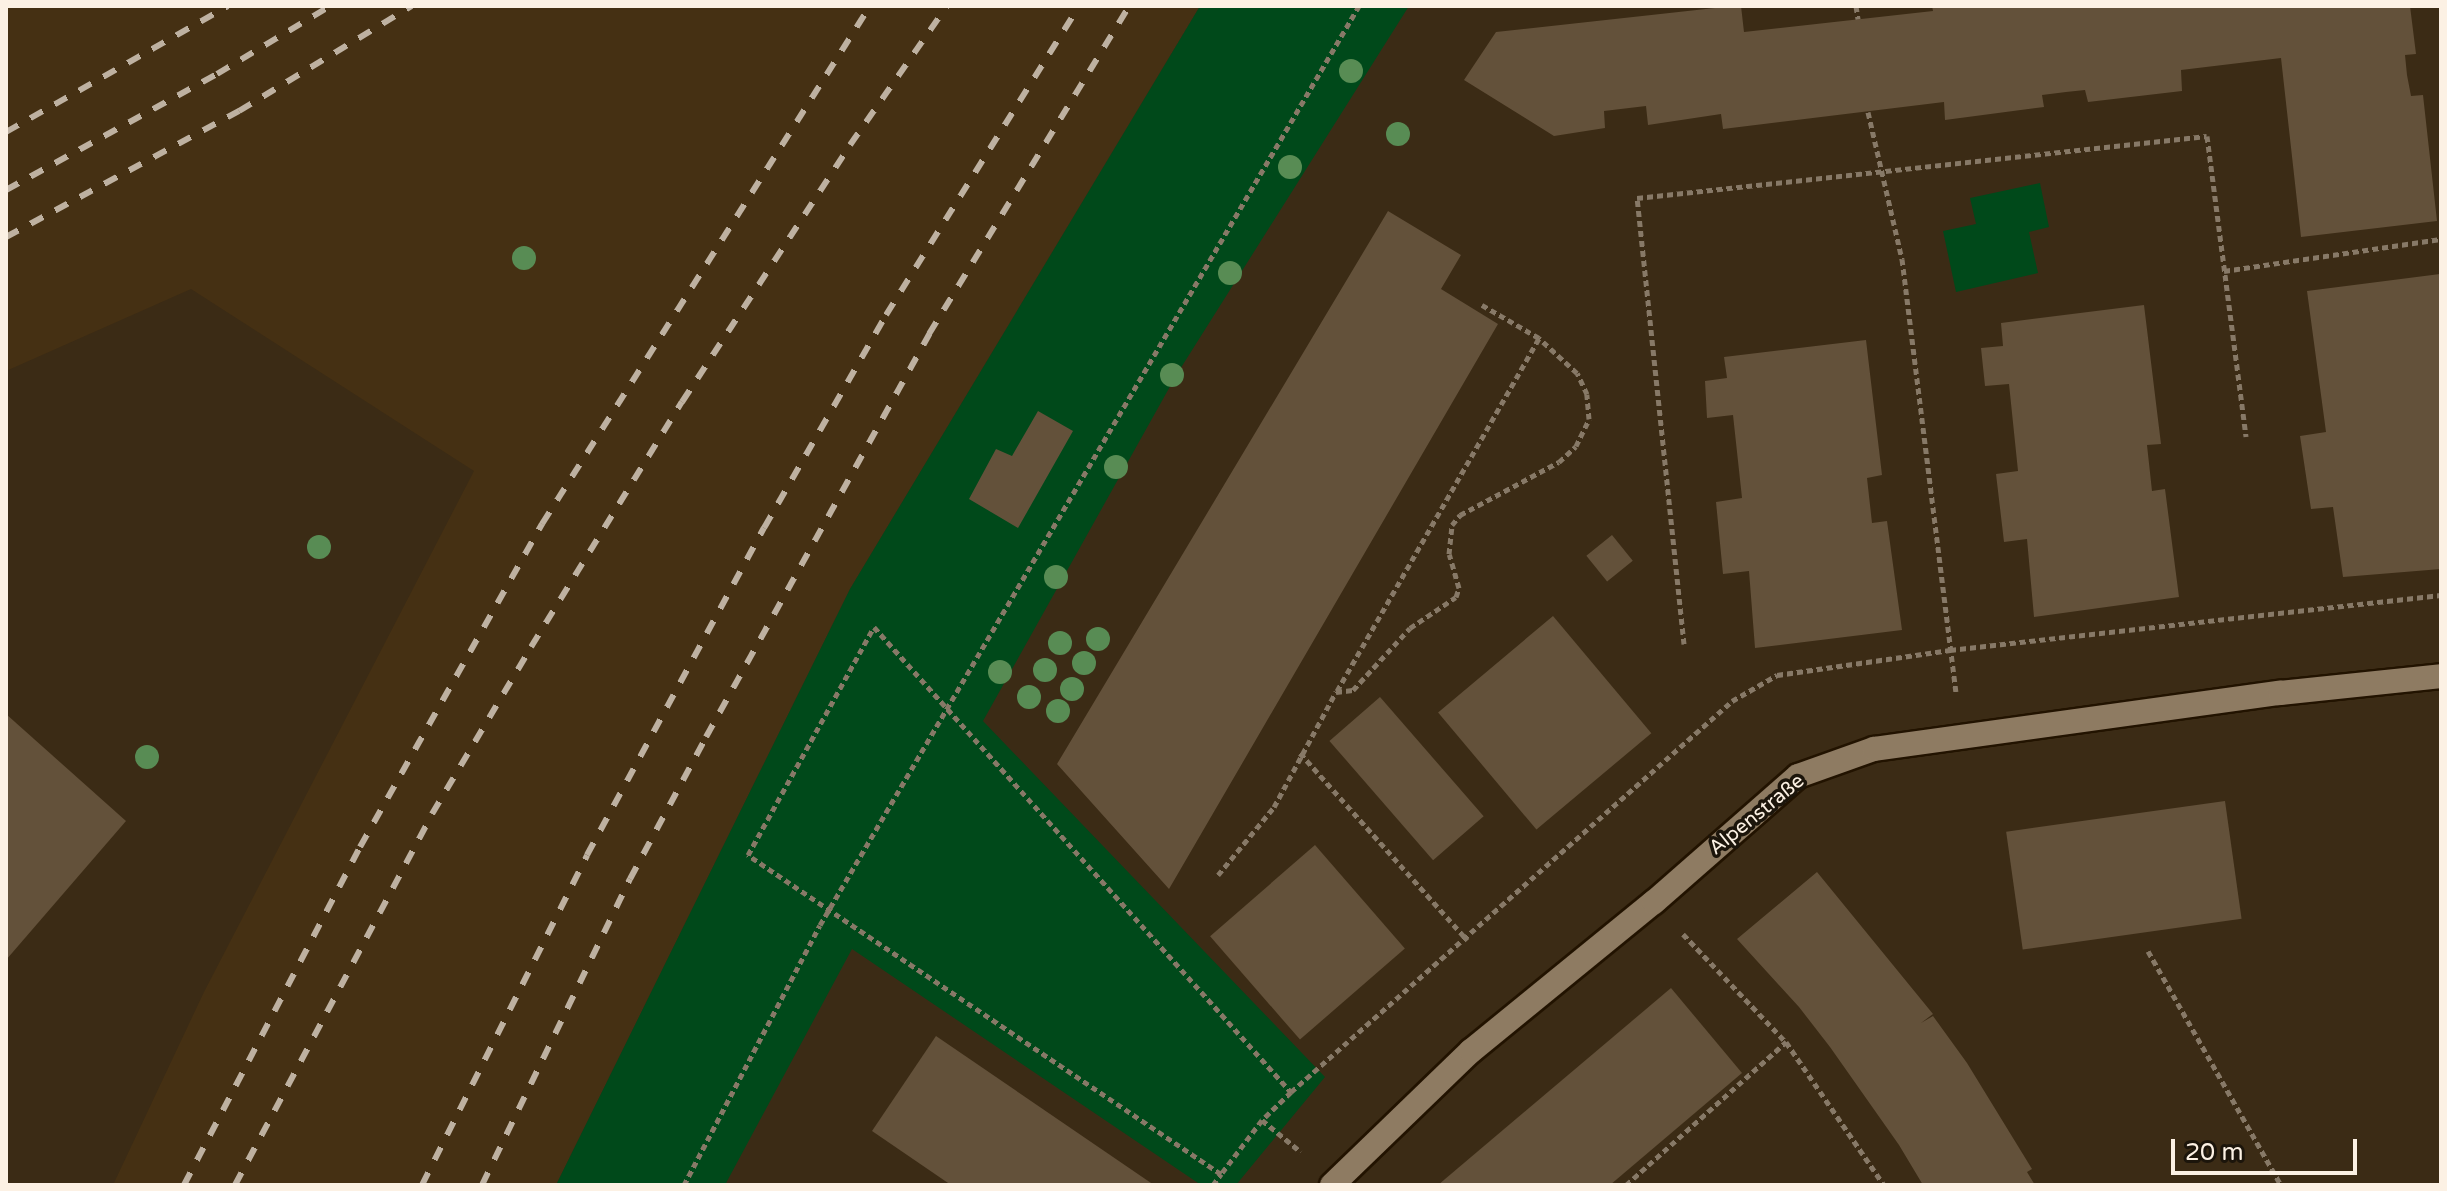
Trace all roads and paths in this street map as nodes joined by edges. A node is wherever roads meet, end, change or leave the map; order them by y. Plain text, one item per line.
1 (1359, 6) edge
2 (1856, 6) edge
3 (1858, 19) dead end
4 (1868, 112) dead end
5 (1881, 173) junction
6 (2441, 239) edge
7 (2224, 271) junction
8 (1482, 305) dead end
9 (1539, 338) junction
10 (2246, 436) dead end
11 (1684, 644) dead end
12 (2441, 676) edge
13 (1334, 697) junction
14 (945, 708) junction
15 (1962, 736) junction
16 (1300, 753) junction
17 (1218, 875) dead end
18 (830, 910) junction
19 (1467, 940) dead end
20 (1695, 947) dead end
21 (2148, 951) dead end
22 (1786, 1042) junction
23 (1221, 1174) junction
24 (684, 1185) edge
25 (1213, 1185) edge
26 (1332, 1185) edge
27 (1626, 1185) edge
28 (1884, 1185) edge
29 (2281, 1185) edge

1 - 14 path
2 - 3 path
4 - 5 path
5 - 7 path
5 - 11 path
5 - 15 path
6 - 7 path
7 - 10 path
8 - 9 path
9 - 13 path
9 - 13 path
12 - 15 street, Alpenstraße
13 - 16 path
14 - 18 path
14 - 18 path
14 - 23 path
15 - 26 street, Alpenstraße
16 - 17 path
16 - 19 path
18 - 23 path
18 - 24 path
20 - 22 path
21 - 29 path
22 - 27 path
22 - 28 path
23 - 25 path

